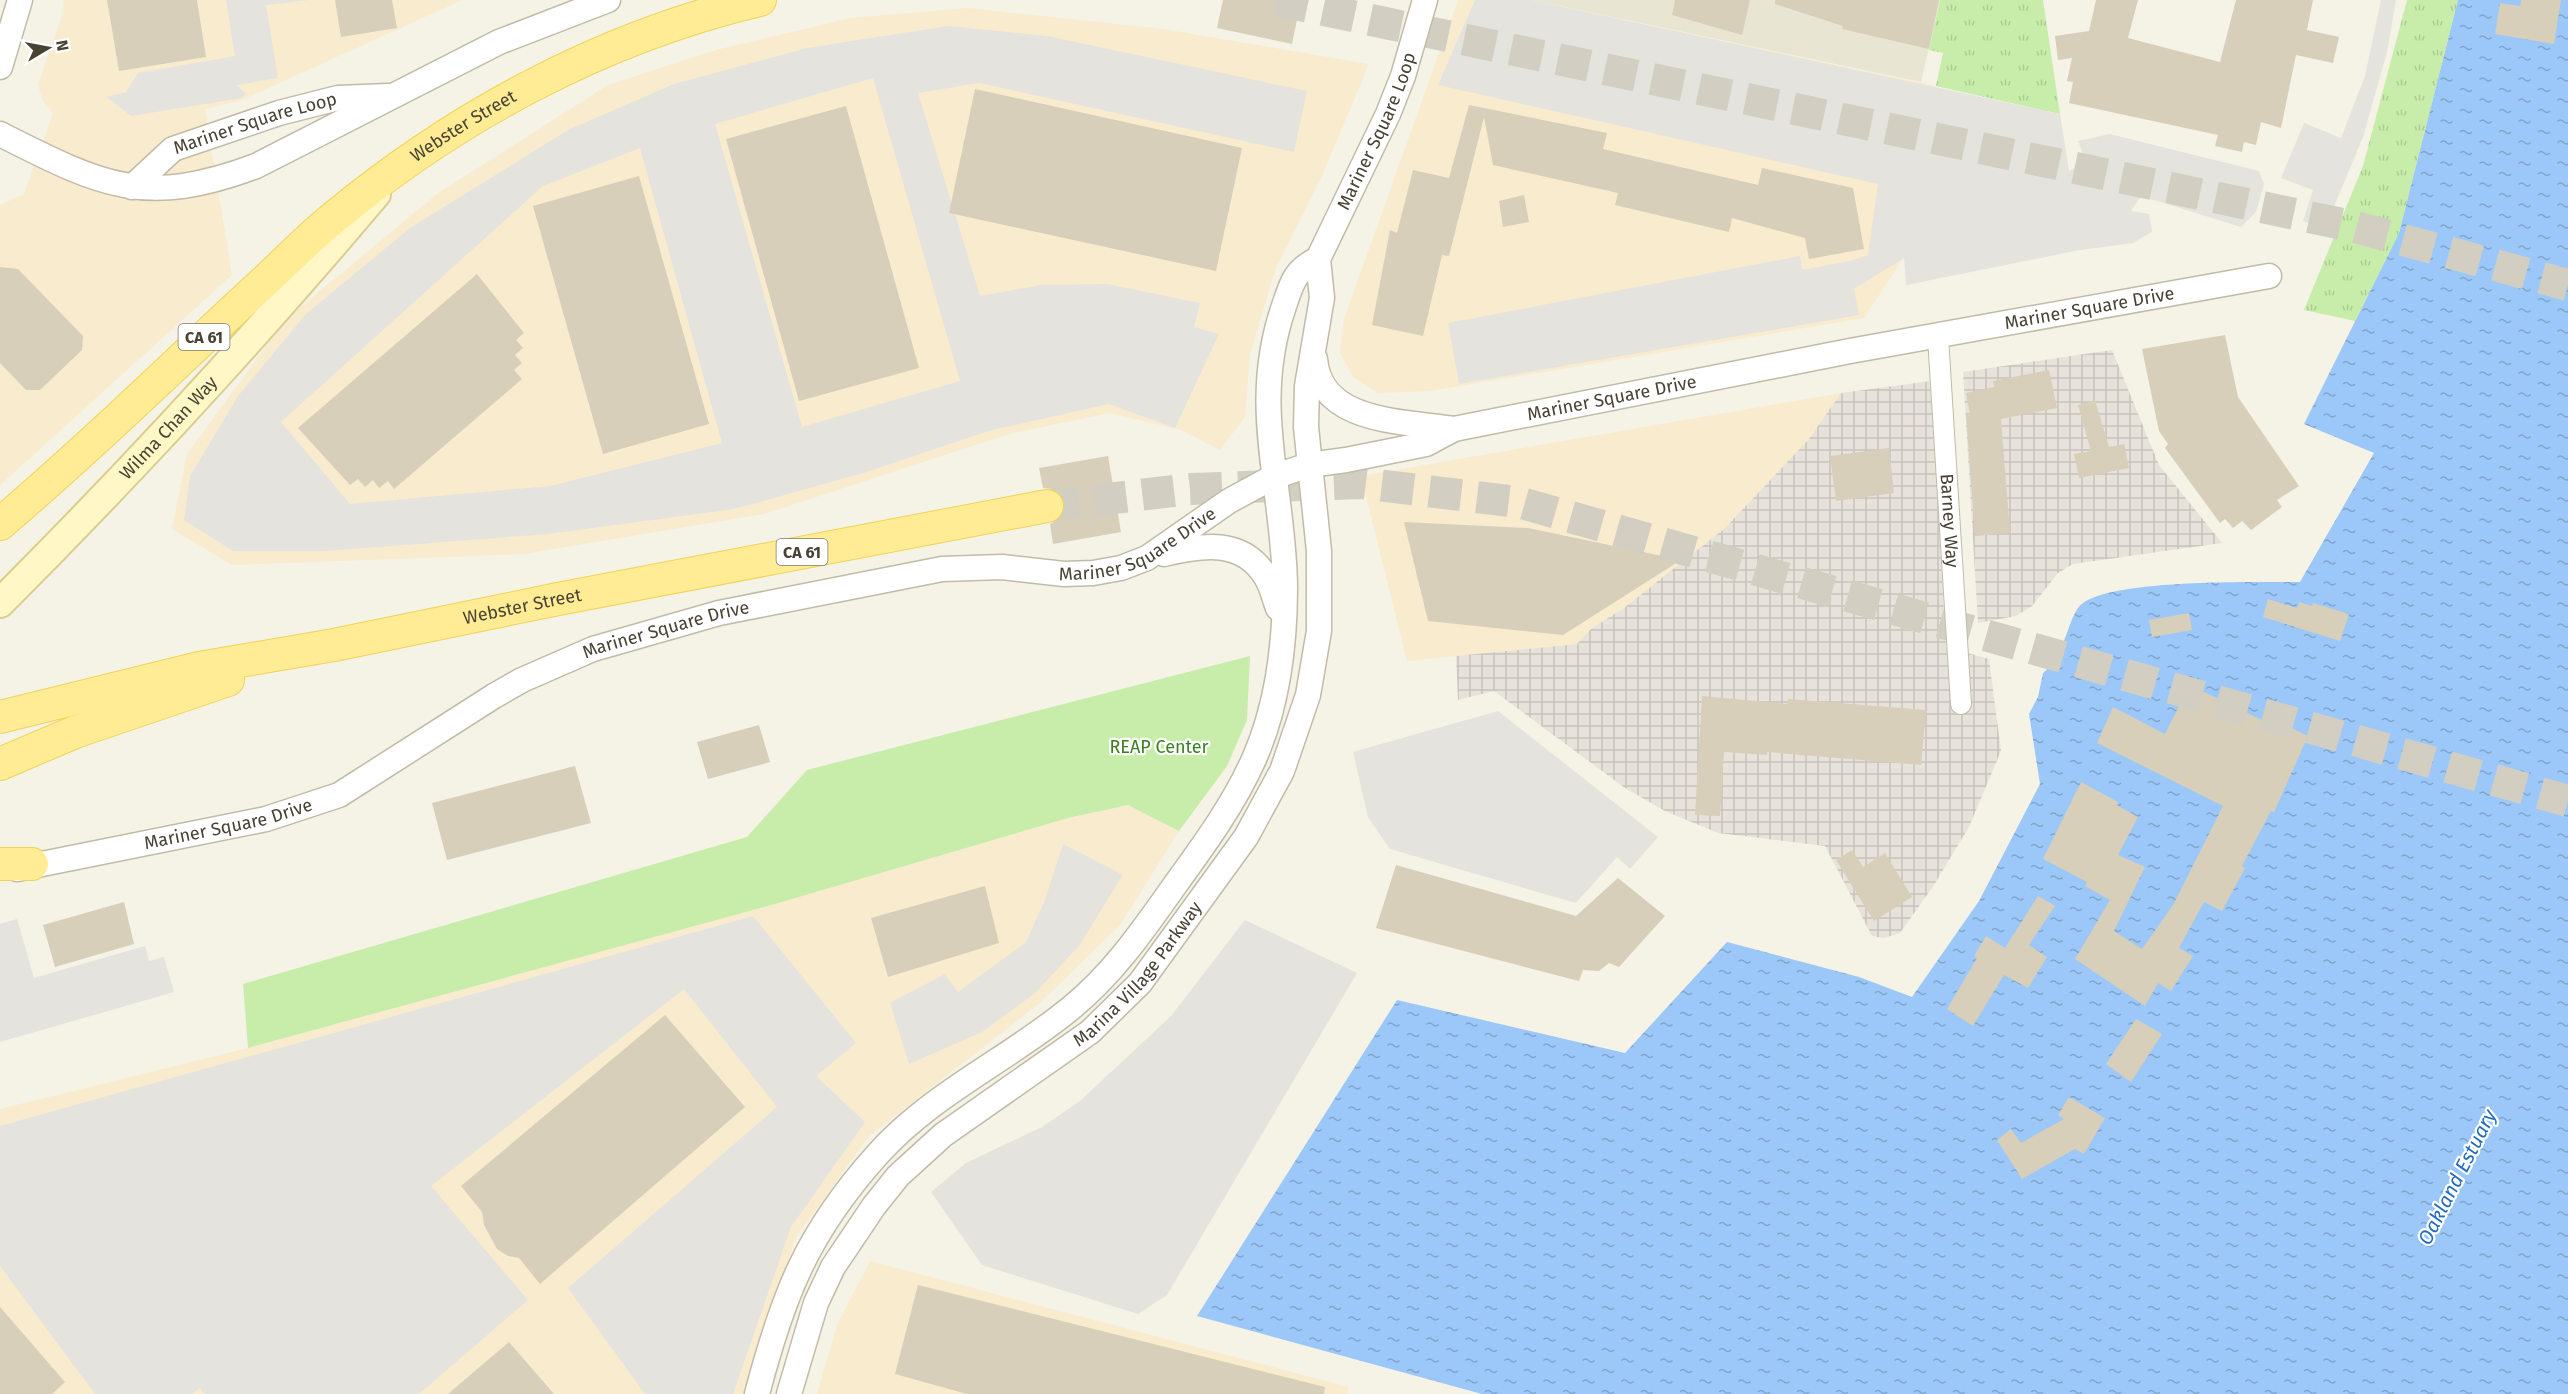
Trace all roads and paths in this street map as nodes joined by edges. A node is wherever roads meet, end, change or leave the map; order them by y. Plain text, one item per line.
1 (20, 0) edge
2 (608, 0) edge
3 (760, 0) edge
4 (1425, 0) edge
5 (0, 67) edge
6 (394, 96) junction
7 (0, 134) edge
8 (401, 165) junction
9 (132, 187) junction
10 (1318, 259) junction
11 (2269, 276) dead end
12 (1938, 337) junction
13 (1313, 340) junction
14 (1454, 429) junction
15 (1309, 465) junction
16 (1273, 477) junction
17 (1047, 506) tunnel mouth
18 (4, 519) edge
19 (1147, 558) junction
20 (0, 603) edge
21 (1284, 620) junction
22 (334, 645) junction
23 (1961, 704) dead end
24 (0, 717) edge
25 (31, 751) junction
26 (0, 764) edge
27 (0, 772) edge
28 (0, 864) edge
29 (32, 864) junction
30 (0, 873) edge
31 (757, 1394) edge
32 (789, 1394) edge

1 - 5 street
2 - 6 street, Mariner Square Loop
3 - 8 main road, Webster Street / CA 61
4 - 10 street, Mariner Square Loop
6 - 9 street, Mariner Square Loop
6 - 9 street, Mariner Square Loop
7 - 9 street, Mariner Square Loop
8 - 18 main road, Webster Street / CA 61
8 - 20 main road, Wilma Chan Way
10 - 13 street
10 - 16 street, Mariner Square Loop
11 - 12 street, Mariner Square Drive
12 - 14 street, Mariner Square Drive
12 - 23 street, Barney Way
13 - 14 street
13 - 15 street
14 - 15 street, Mariner Square Drive
15 - 16 street, Mariner Square Drive
15 - 32 street, Marina Village Parkway
16 - 19 street, Mariner Square Drive
16 - 21 street, Marina Village Parkway
17 - 22 main road, Webster Street / CA 61
19 - 21 street
19 - 29 street, Mariner Square Drive
21 - 31 street, Marina Village Parkway
22 - 24 main road, Webster Street / CA 61
22 - 25 main road
25 - 26 main road
25 - 27 main road
28 - 29 main road
29 - 30 street, Mariner Square Drive

